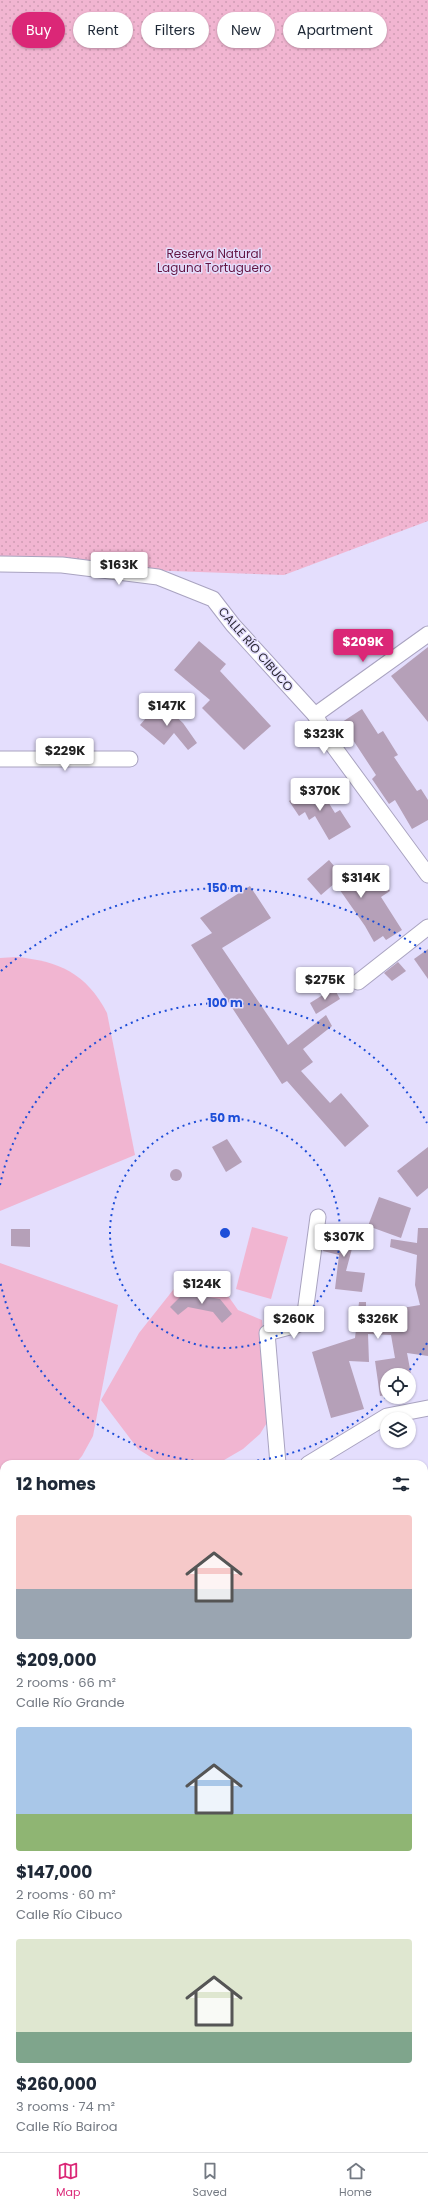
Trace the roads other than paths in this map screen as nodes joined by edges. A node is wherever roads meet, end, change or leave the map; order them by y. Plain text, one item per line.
1 (0, 564) edge
2 (428, 634) edge
3 (314, 715) junction
4 (0, 759) edge
5 (130, 759) dead end
6 (428, 876) edge
7 (428, 927) edge
8 (358, 982) dead end
9 (318, 1217) dead end
10 (428, 1408) edge
11 (278, 1460) edge
12 (315, 1460) edge

1 - 3 street, CALLE RÍO CIBUCO
2 - 3 street
3 - 6 street, CALLE RÍO CIBUCO
4 - 5 street
7 - 8 street
9 - 11 street
10 - 12 street

